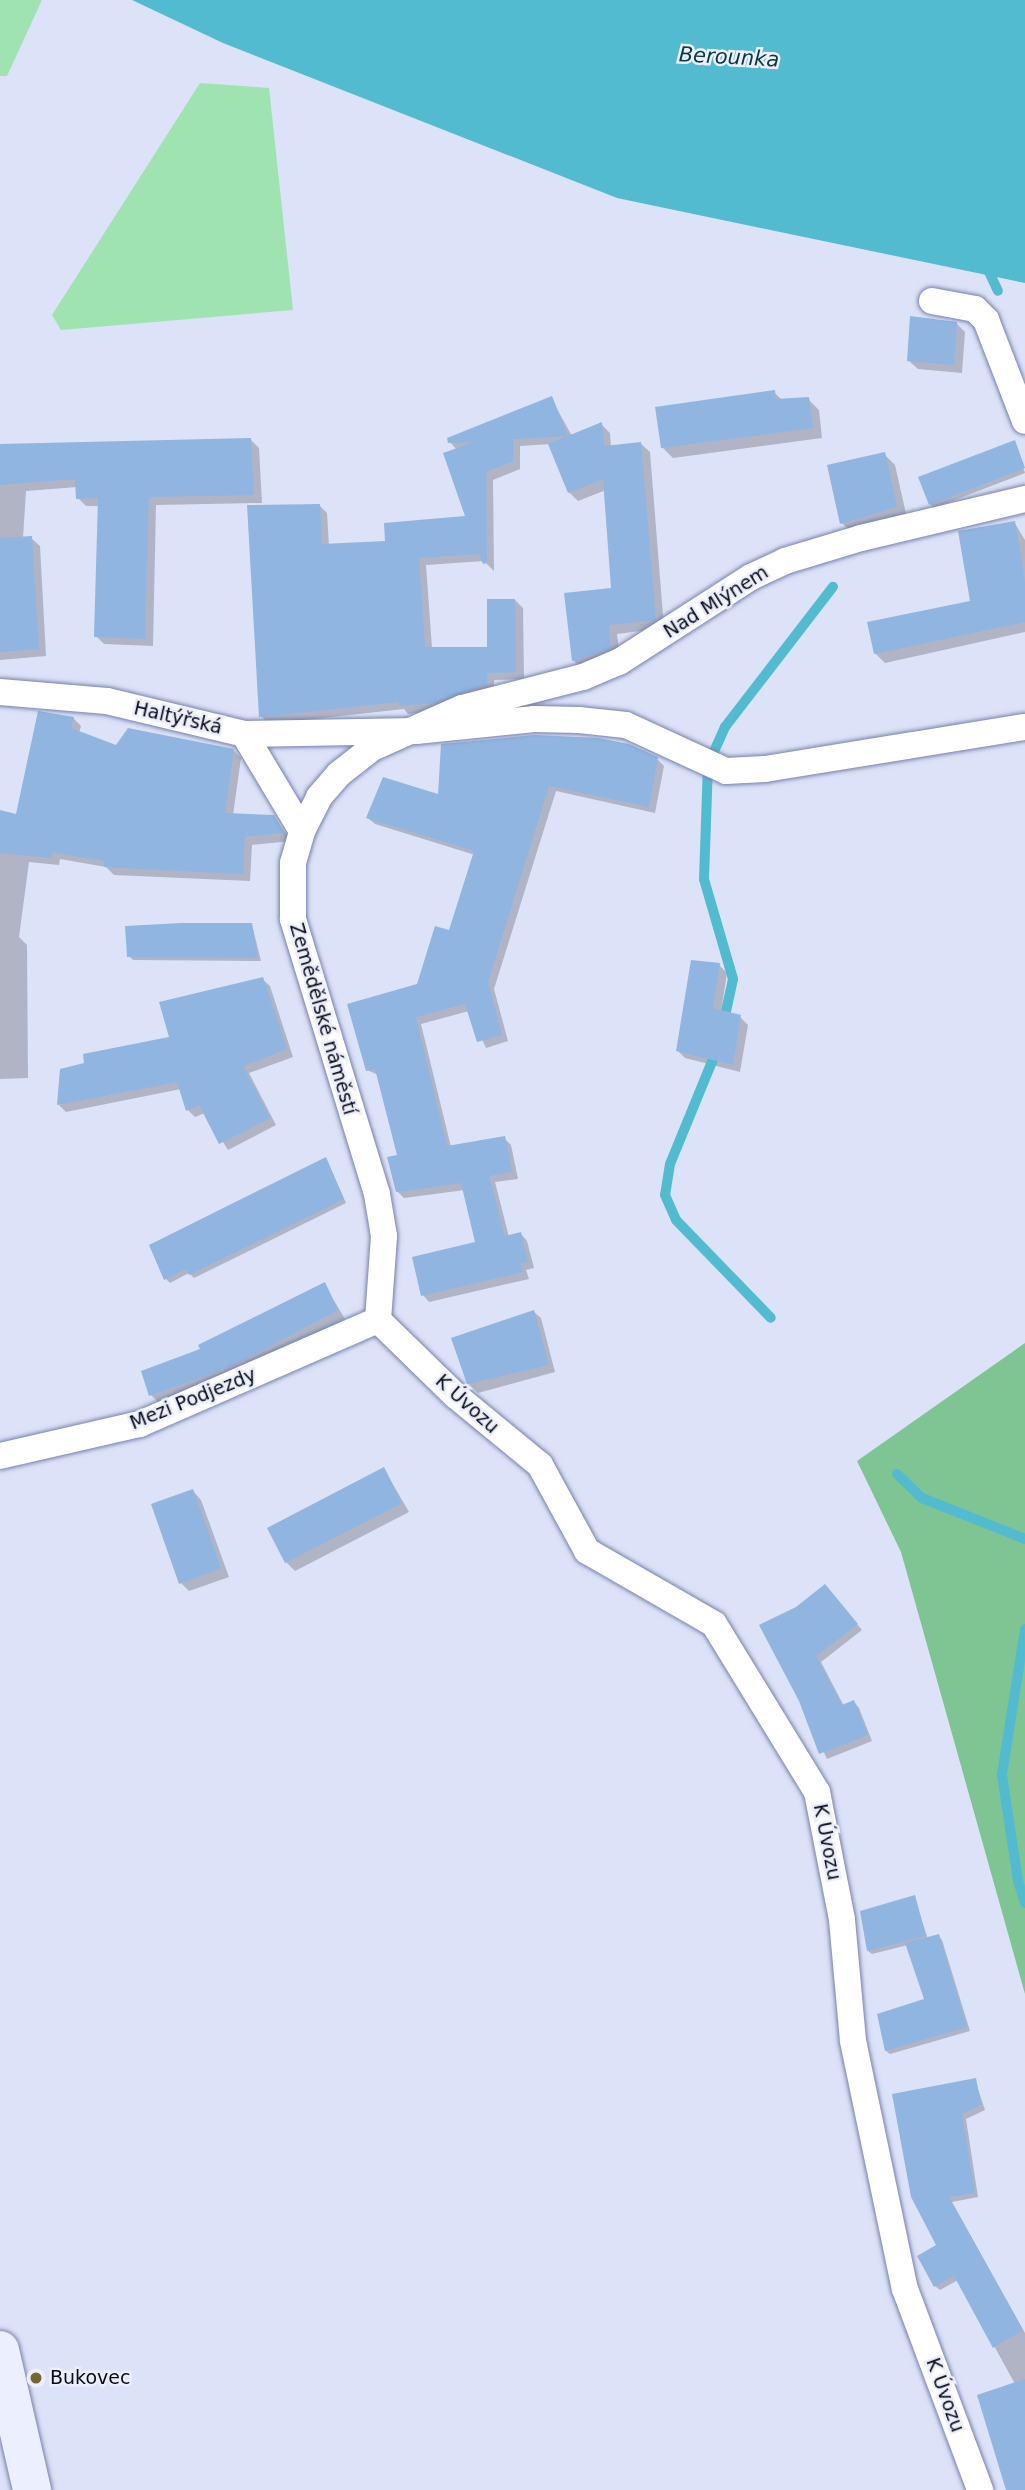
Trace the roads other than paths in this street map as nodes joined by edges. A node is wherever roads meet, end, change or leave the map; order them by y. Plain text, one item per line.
1 (932, 301) dead end
2 (1025, 421) edge
3 (1025, 499) edge
4 (0, 692) edge
5 (1025, 727) edge
6 (416, 731) junction
7 (244, 734) junction
8 (302, 831) junction
9 (379, 1320) junction
10 (0, 1456) edge
11 (0, 2350) edge
12 (32, 2490) edge
13 (980, 2490) edge

1 - 2 street
3 - 6 street, Nad Mlýnem
4 - 7 street, Haltýřská
5 - 6 street
6 - 7 street
6 - 8 street, Zemědělské náměstí
7 - 8 street, Haltýřská
8 - 9 street, Zemědělské náměstí
9 - 10 street, Mezi Podjezdy
9 - 13 street, K Úvozu
11 - 12 street

